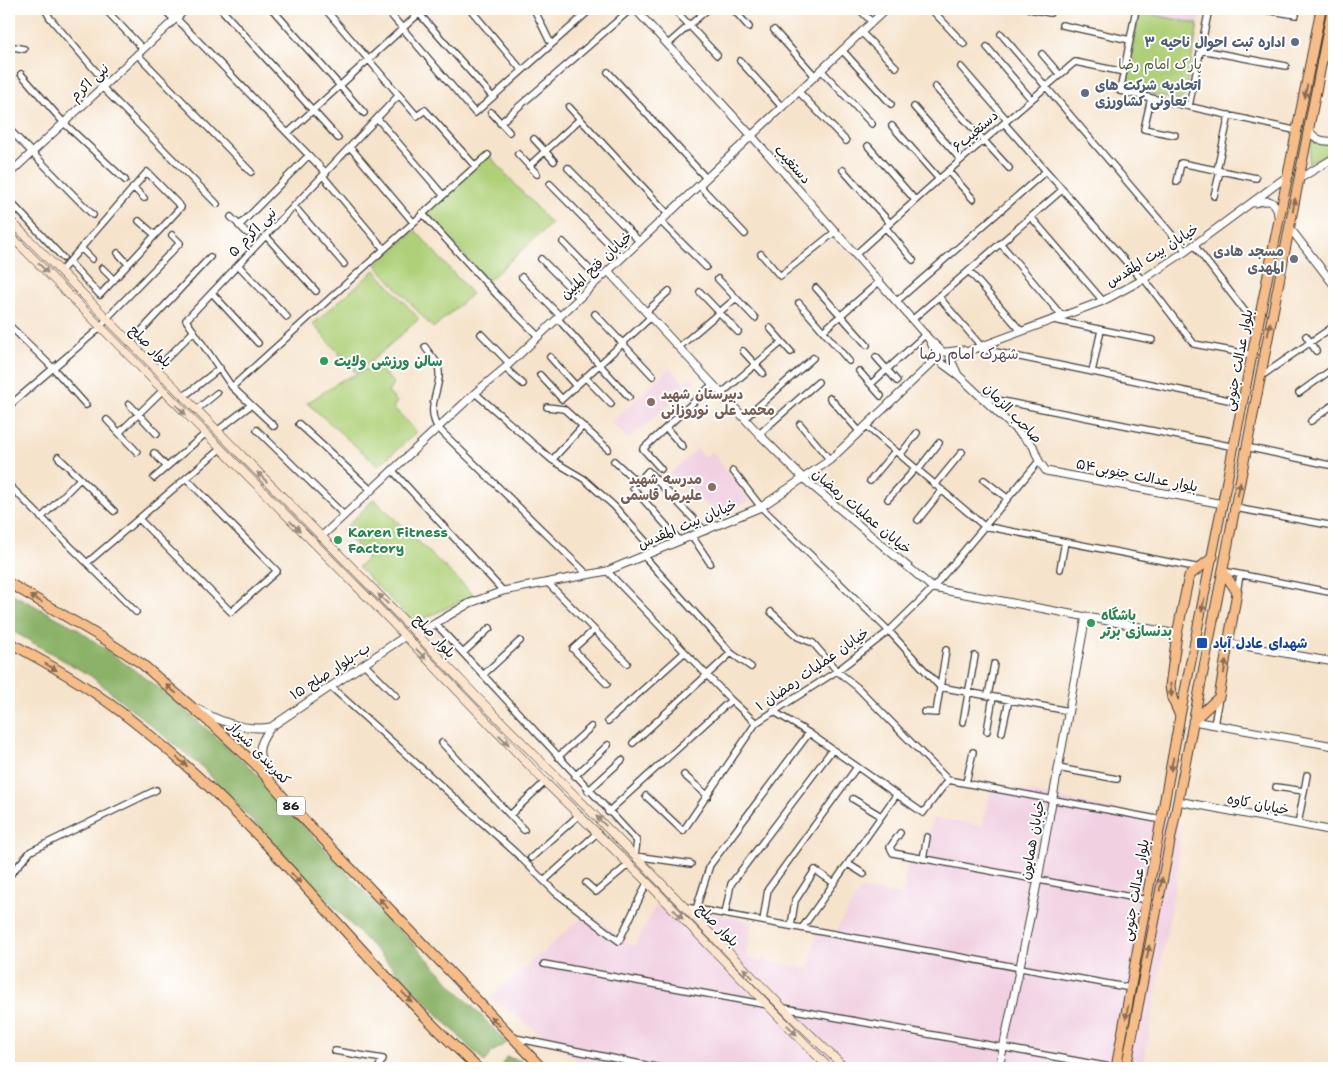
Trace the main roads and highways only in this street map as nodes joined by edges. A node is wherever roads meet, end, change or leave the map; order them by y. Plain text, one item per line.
1 (1321, 9) edge
2 (1332, 9) edge
3 (1331, 24) edge
4 (1316, 65) junction
5 (9, 219) edge
6 (9, 234) edge
7 (1271, 263) junction
8 (1282, 265) junction
9 (285, 500) junction
10 (277, 508) junction
11 (1213, 557) junction
12 (1223, 571) junction
13 (9, 584) edge
14 (9, 642) edge
15 (477, 698) junction
16 (470, 705) junction
17 (1180, 716) junction
18 (1193, 721) junction
19 (1147, 931) junction
20 (478, 1068) edge
21 (542, 1068) edge
22 (829, 1068) edge
23 (845, 1068) edge
24 (1116, 1068) edge
25 (1126, 1068) edge

1 - 4 main road, بلوار عدالت جنوبی
2 - 3 main road, بلوار عدالت جنوبی
3 - 4 main road, بلوار عدالت جنوبی
4 -> 7 main road, بلوار عدالت جنوبی
8 -> 4 main road, بلوار عدالت جنوبی
9 -> 5 main road, بلوار صلح
6 -> 10 main road, بلوار صلح
7 - 8 main road
7 - 11 main road, بلوار عدالت جنوبی
12 -> 8 main road, بلوار عدالت جنوبی
9 - 10 main road
15 -> 9 main road, بلوار صلح
10 -> 16 main road, بلوار صلح
11 -> 17 main road, بلوار عدالت جنوبی
11 -> 17 main road
12 - 18 main road, بلوار عدالت جنوبی
18 -> 12 main road
21 -> 13 main road, کمربندی شیراز / 86
14 -> 20 main road
15 - 16 main road
23 -> 15 main road, بلوار صلح
16 -> 22 main road, بلوار صلح
17 -> 19 main road, بلوار عدالت جنوبی
19 -> 18 main road, بلوار عدالت جنوبی
19 -> 24 main road, بلوار عدالت جنوبی
25 -> 19 main road, بلوار عدالت جنوبی

